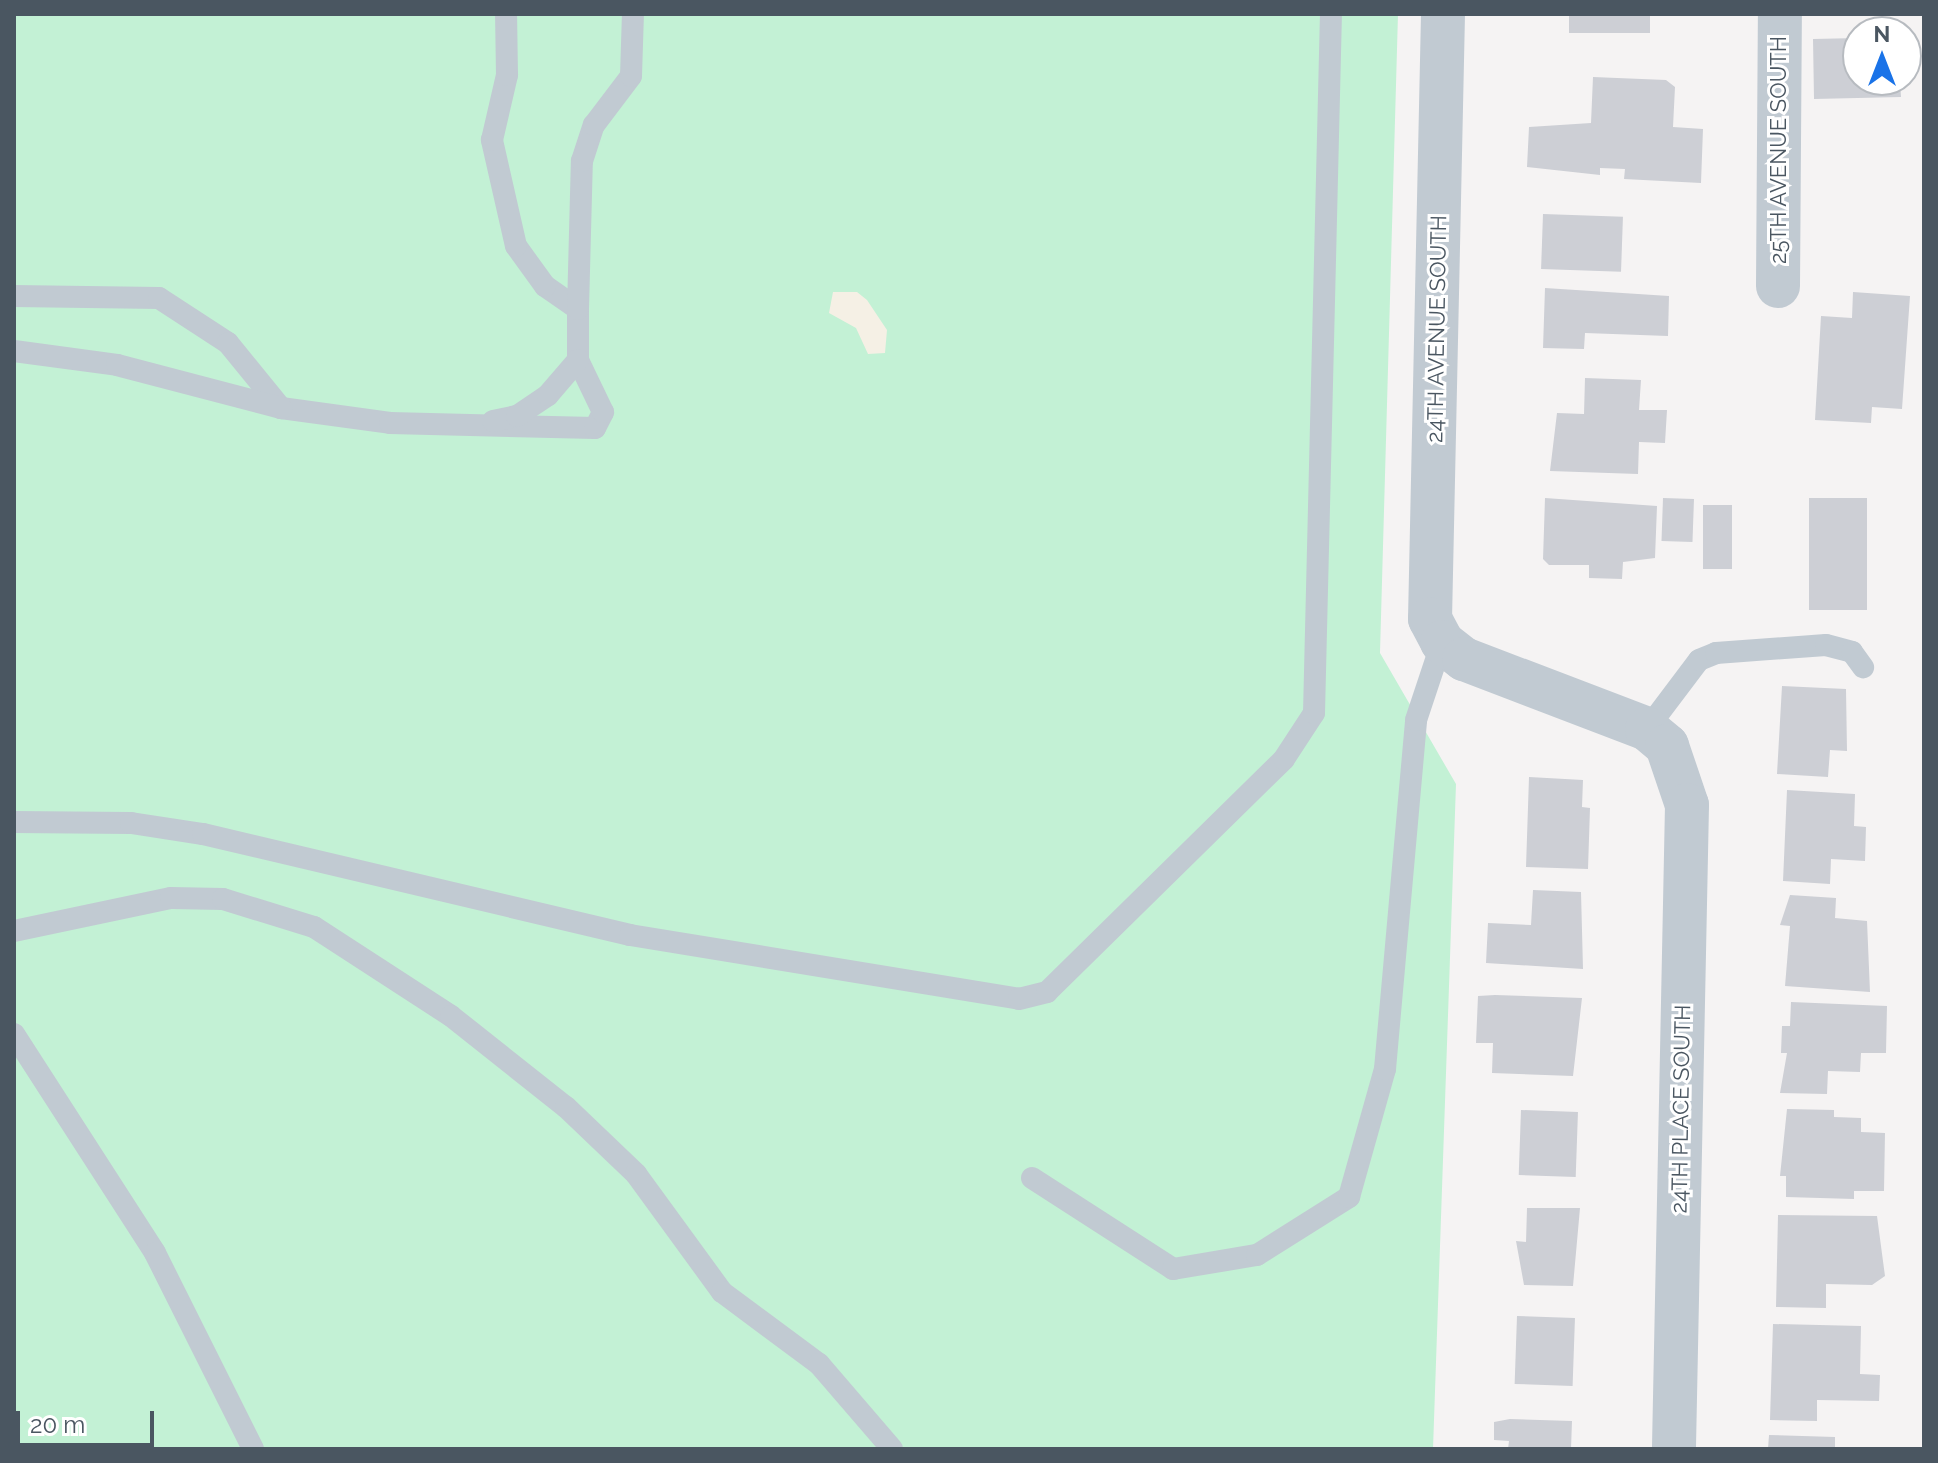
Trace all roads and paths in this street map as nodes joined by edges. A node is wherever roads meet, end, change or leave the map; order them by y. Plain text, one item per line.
1 (506, 14) edge
2 (633, 14) edge
3 (1331, 14) edge
4 (1443, 14) edge
5 (1780, 14) edge
6 (1778, 286) dead end
7 (14, 296) edge
8 (578, 309) junction
9 (14, 351) edge
10 (578, 360) junction
11 (590, 389) junction
12 (548, 395) junction
13 (281, 408) junction
14 (472, 425) junction
15 (1442, 642) junction
16 (1863, 667) dead end
17 (1647, 729) junction
18 (14, 822) edge
19 (14, 931) edge
20 (14, 1034) edge
21 (1032, 1178) dead end
22 (253, 1449) edge
23 (892, 1449) edge
24 (1674, 1449) edge

1 - 8 lane
2 - 8 lane
3 - 18 lane
4 - 15 street, 24TH AVENUE SOUTH
5 - 6 street, 25TH AVENUE SOUTH
7 - 13 lane
8 - 10 lane
9 - 13 lane
10 - 11 lane
10 - 12 lane
11 - 12 lane
11 - 14 lane
12 - 14 lane
13 - 14 lane
15 - 17 street
15 - 21 lane
16 - 17 lane
17 - 24 street, 24TH PLACE SOUTH
19 - 23 lane
20 - 22 lane

